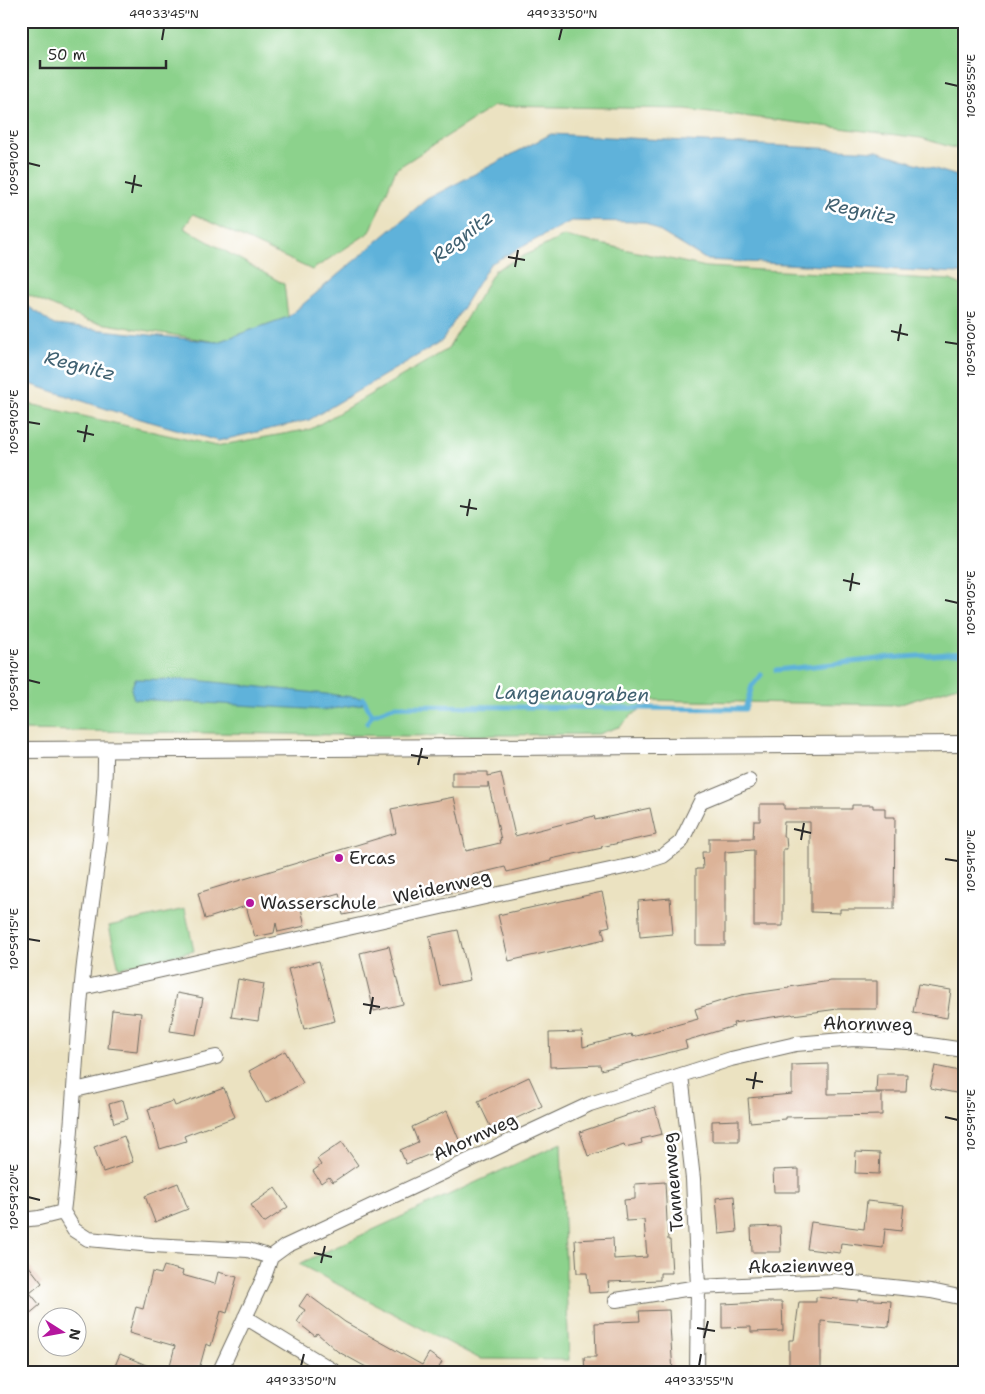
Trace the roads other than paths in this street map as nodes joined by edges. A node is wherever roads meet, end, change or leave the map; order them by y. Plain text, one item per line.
1 (964, 744) edge
2 (21, 750) edge
3 (105, 750) junction
4 (748, 781) dead end
5 (82, 988) junction
6 (964, 1050) edge
7 (216, 1057) dead end
8 (681, 1075) junction
9 (75, 1090) junction
10 (63, 1212) junction
11 (21, 1220) edge
12 (271, 1257) junction
13 (698, 1287) junction
14 (964, 1298) edge
15 (616, 1300) dead end
16 (245, 1317) junction
17 (218, 1373) edge
18 (338, 1373) edge
19 (696, 1373) edge

1 - 3 street
2 - 3 street
3 - 5 street
4 - 5 street, Weidenweg
5 - 9 street
6 - 8 street, Ahornweg
7 - 9 street
8 - 12 street, Ahornweg
8 - 13 street, Tannenweg
9 - 10 street
10 - 11 street
10 - 12 street
12 - 16 street
13 - 14 street, Akazienweg
13 - 15 street
13 - 19 street, Tannenweg
16 - 17 street
16 - 18 street

